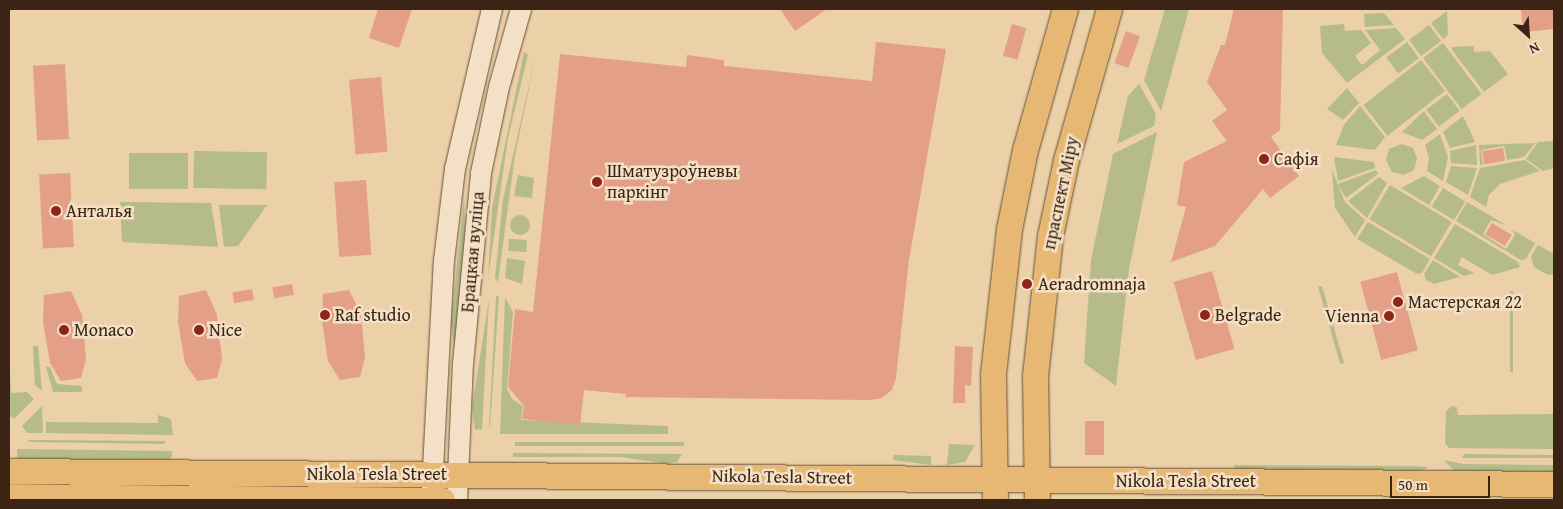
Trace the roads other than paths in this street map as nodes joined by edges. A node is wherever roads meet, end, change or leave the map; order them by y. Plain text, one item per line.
1 (492, 9) edge
2 (522, 9) edge
3 (1065, 9) edge
4 (1109, 9) edge
5 (9, 470) edge
6 (432, 474) junction
7 (458, 474) junction
8 (1554, 484) edge
9 (995, 490) edge
10 (1036, 490) edge
11 (9, 496) edge
12 (431, 500) edge
13 (442, 500) edge
14 (457, 500) edge

1 - 6 street, Брацкая вуліца
2 - 7 street, Брацкая вуліца
3 - 9 main road
4 - 10 main road, праспект Міру
5 - 6 main road, Nikola Tesla Street
6 - 7 main road, Nikola Tesla Street
6 - 12 street, Брацкая вуліца
7 - 9 main road, Nikola Tesla Street
7 - 14 street, Брацкая вуліца
8 - 10 main road, Nikola Tesla Street
9 - 10 main road, Nikola Tesla Street
11 - 12 main road, Nikola Tesla Street
12 - 13 main road, Nikola Tesla Street

